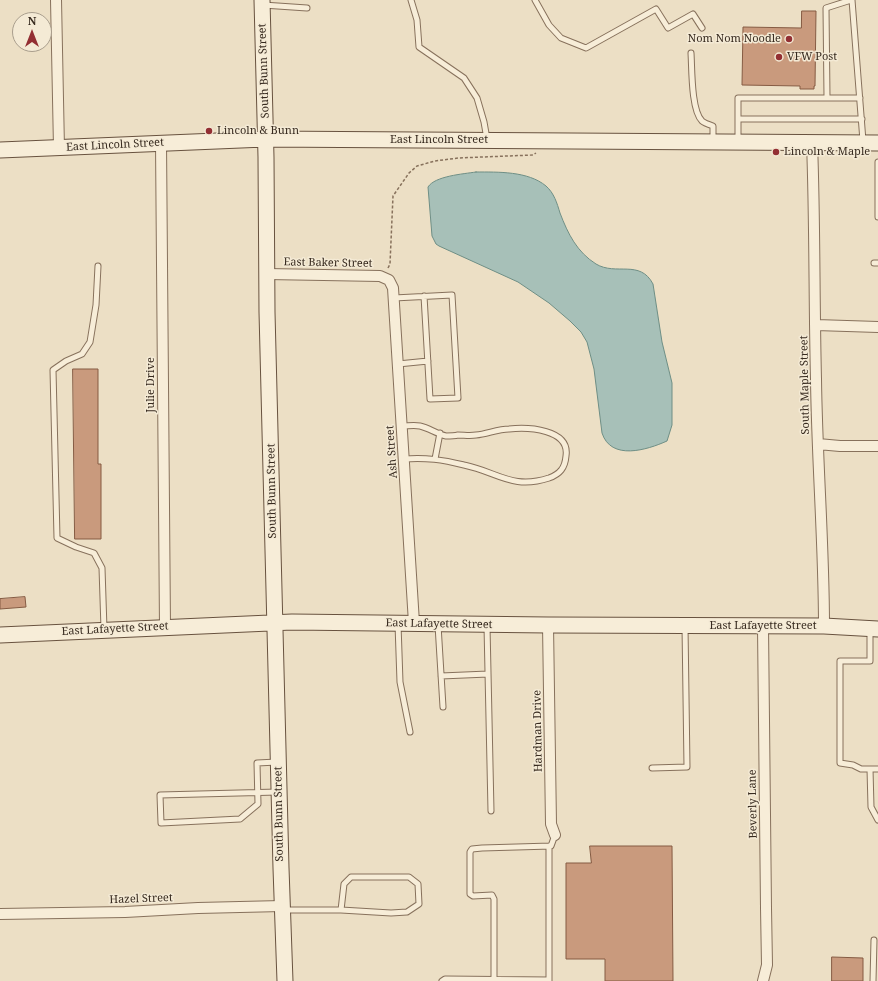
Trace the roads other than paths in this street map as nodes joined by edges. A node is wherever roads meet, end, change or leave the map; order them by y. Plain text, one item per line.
1 (56, 0) edge
2 (411, 0) edge
3 (535, 0) edge
4 (851, 0) edge
5 (262, 3) edge
6 (307, 8) dead end
7 (702, 28) dead end
8 (691, 53) dead end
9 (827, 97) junction
10 (860, 98) junction
11 (738, 119) junction
12 (862, 119) junction
13 (265, 139) junction
14 (488, 140) junction
15 (713, 142) junction
16 (738, 142) junction
17 (161, 143) junction
18 (812, 143) junction
19 (871, 143) edge
20 (59, 148) junction
21 (0, 150) edge
22 (878, 162) edge
23 (878, 216) edge
24 (98, 266) dead end
25 (267, 274) junction
26 (386, 278) joint
27 (424, 296) junction
28 (394, 298) junction
29 (816, 325) junction
30 (878, 327) edge
31 (428, 361) junction
32 (398, 364) junction
33 (402, 426) junction
34 (440, 433) junction
35 (818, 444) junction
36 (878, 446) edge
37 (404, 459) junction
38 (435, 459) junction
39 (275, 622) junction
40 (398, 623) junction
41 (414, 623) junction
42 (438, 624) junction
43 (487, 625) junction
44 (548, 626) junction
45 (685, 626) junction
46 (824, 626) junction
47 (165, 627) junction
48 (763, 627) junction
49 (874, 628) edge
50 (104, 630) junction
51 (0, 634) edge
52 (488, 674) junction
53 (441, 676) junction
54 (443, 707) dead end
55 (410, 732) dead end
56 (278, 762) junction
57 (652, 768) dead end
58 (870, 769) junction
59 (878, 769) edge
60 (258, 792) junction
61 (279, 792) junction
62 (491, 811) dead end
63 (878, 820) edge
64 (555, 835) joint
65 (549, 846) junction
66 (282, 908) junction
67 (341, 910) junction
68 (0, 914) edge
69 (874, 940) dead end
70 (494, 979) junction
71 (549, 980) edge
72 (285, 981) edge
73 (442, 981) edge
74 (763, 981) edge
75 (873, 981) edge

1 - 20 street
2 - 14 lane
3 - 7 lane
4 - 9 lane
4 - 10 lane
5 - 6 lane
5 - 13 street, South Bunn Street
8 - 15 lane
9 - 10 lane
9 - 11 lane
10 - 12 lane
11 - 12 lane
11 - 16 lane
12 - 19 lane
13 - 14 street, East Lincoln Street
13 - 17 street, East Lincoln Street
13 - 25 street, South Bunn Street
14 - 15 street, East Lincoln Street
15 - 16 street, East Lincoln Street
16 - 18 street, East Lincoln Street
17 - 20 street, East Lincoln Street
17 - 47 street, Julie Drive
18 - 19 street, East Lincoln Street
18 - 29 street, South Maple Street
20 - 21 street, East Lincoln Street
22 - 23 lane
24 - 50 lane
25 - 26 street, East Baker Street
25 - 39 street, South Bunn Street
26 - 28 street, Ash Street
27 - 28 lane
27 - 31 lane
27 - 31 lane
28 - 32 street, Ash Street
29 - 30 street
29 - 35 street, South Maple Street
31 - 32 lane
32 - 33 street, Ash Street
33 - 34 lane
33 - 37 street, Ash Street
34 - 38 lane
34 - 38 lane
35 - 36 street
35 - 46 street, South Maple Street
37 - 38 lane
37 - 41 street, Ash Street
39 - 40 street, East Lafayette Street
39 - 47 street, East Lafayette Street
39 - 56 street, South Bunn Street
40 - 41 street, East Lafayette Street
40 - 55 lane
41 - 42 street, East Lafayette Street
42 - 43 street, East Lafayette Street
42 - 53 lane
43 - 44 street, East Lafayette Street
43 - 52 lane
44 - 45 street, East Lafayette Street
44 - 64 street, Hardman Drive
45 - 48 street, East Lafayette Street
45 - 57 lane
46 - 48 street, East Lafayette Street
46 - 49 street, East Lafayette Street
47 - 50 street, East Lafayette Street
48 - 74 street, Beverly Lane
49 - 58 lane
50 - 51 street, East Lafayette Street
52 - 53 lane
52 - 62 lane
53 - 54 lane
56 - 60 lane
56 - 61 street, South Bunn Street
58 - 59 lane
58 - 63 lane
60 - 60 lane
60 - 61 lane
61 - 66 street, South Bunn Street
64 - 65 lane
65 - 70 lane
65 - 71 lane
66 - 67 lane
66 - 68 street, Hazel Street
66 - 72 street, South Bunn Street
67 - 67 lane
69 - 75 lane
70 - 71 lane
70 - 73 lane

